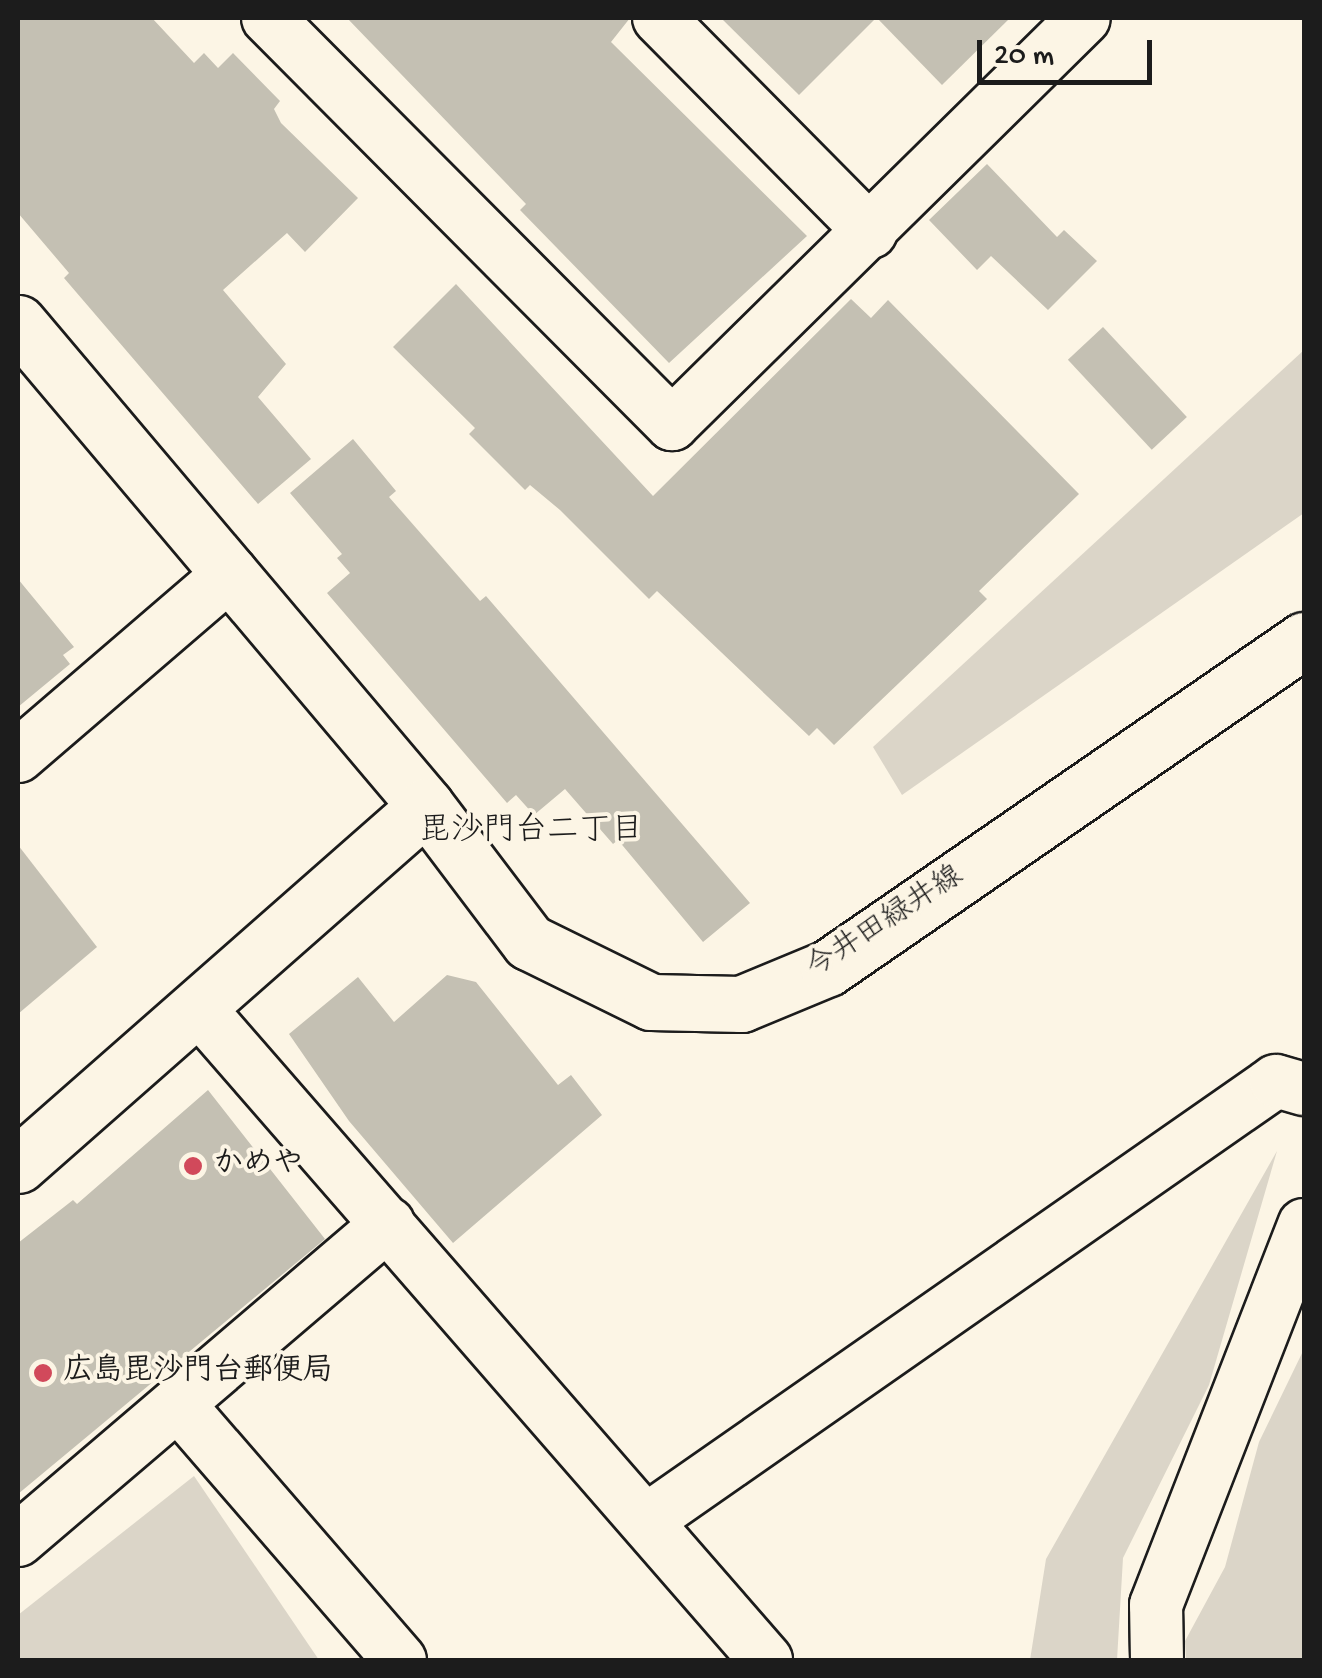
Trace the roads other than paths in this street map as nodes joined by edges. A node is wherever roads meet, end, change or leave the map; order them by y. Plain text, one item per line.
1 (268, 18) edge
2 (659, 18) edge
3 (1071, 22) edge
4 (872, 232) junction
5 (18, 323) edge
6 (231, 574) junction
7 (1304, 640) edge
8 (18, 756) edge
9 (426, 806) junction
10 (200, 1010) junction
11 (1304, 1089) edge
12 (18, 1165) edge
13 (388, 1224) junction
14 (1304, 1225) edge
15 (178, 1404) junction
16 (648, 1520) junction
17 (18, 1540) edge
18 (400, 1660) edge
19 (766, 1660) edge
20 (1157, 1660) edge

1 - 4 street
2 - 4 street
3 - 4 street
5 - 6 main road, 今井田緑井線
6 - 8 street
6 - 9 main road, 今井田緑井線
7 - 9 main road, 今井田緑井線
9 - 10 main road
10 - 12 main road
10 - 13 street
11 - 16 street
13 - 15 street
13 - 16 street
14 - 20 street
15 - 17 street
15 - 18 street
16 - 19 street

